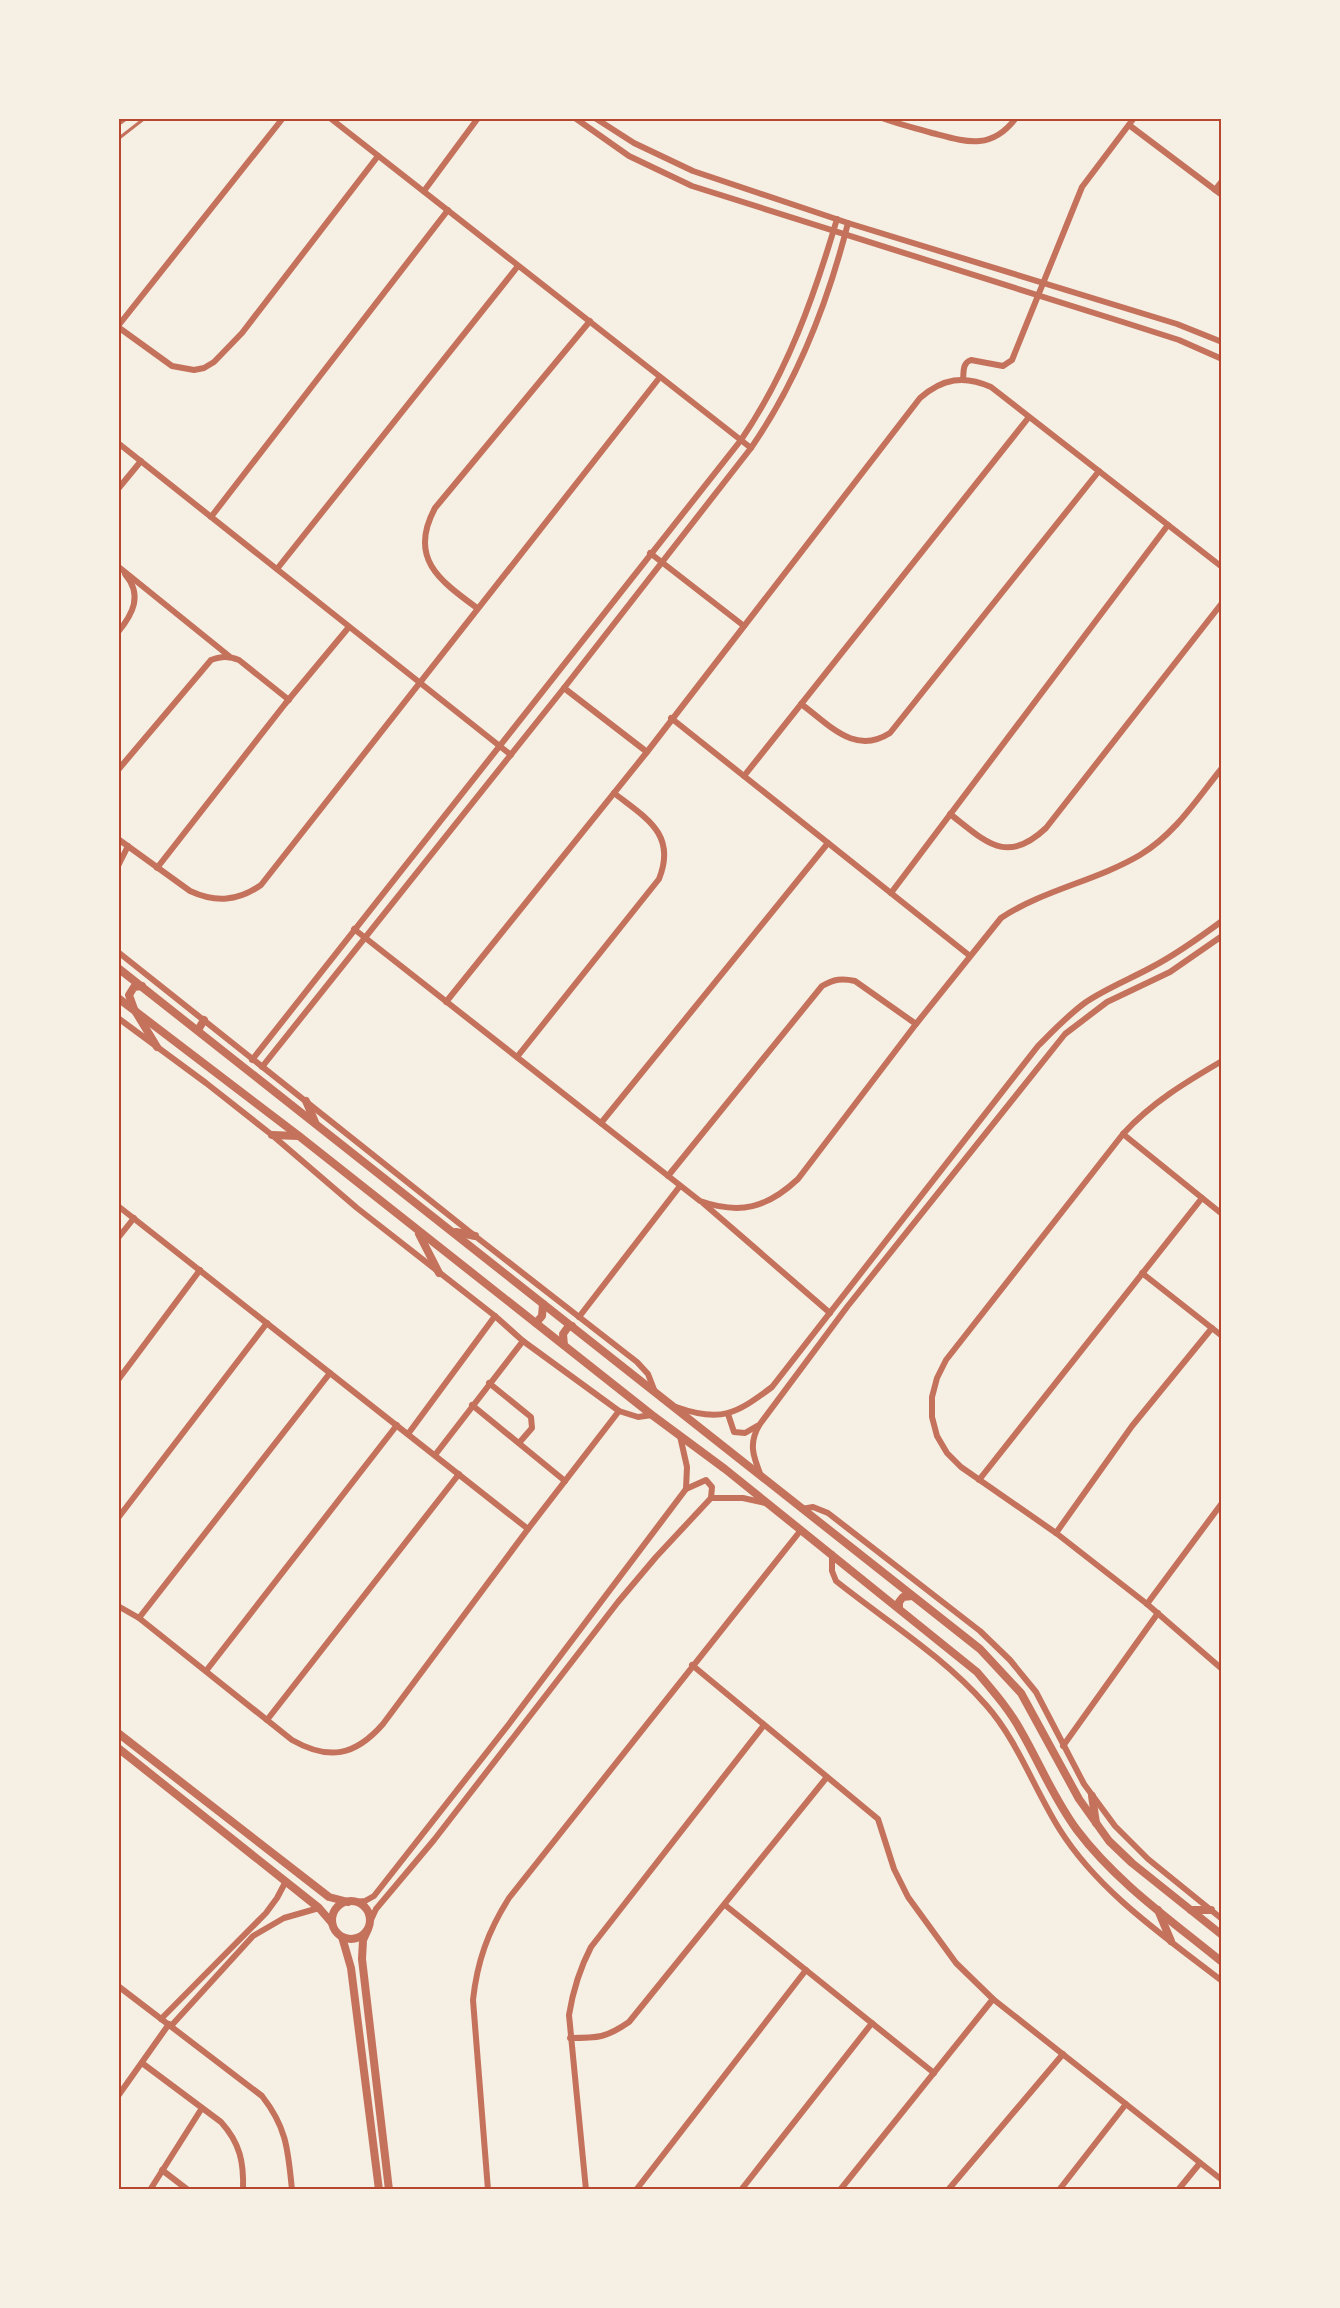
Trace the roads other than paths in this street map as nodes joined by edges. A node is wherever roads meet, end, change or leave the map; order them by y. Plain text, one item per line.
1 (125, 118) edge
2 (146, 118) edge
3 (283, 118) edge
4 (330, 118) edge
5 (574, 118) edge
6 (596, 118) edge
7 (882, 118) edge
8 (1016, 118) edge
9 (1134, 118) edge
10 (475, 120) edge
11 (890, 120) edge
12 (118, 123) edge
13 (1129, 125) junction
14 (118, 139) edge
15 (378, 156) junction
16 (1221, 181) edge
17 (1215, 190) junction
18 (423, 191) junction
19 (1221, 195) edge
20 (448, 210) junction
21 (837, 219) junction
22 (848, 223) junction
23 (833, 231) junction
24 (845, 235) junction
25 (518, 266) junction
26 (1043, 284) junction
27 (1039, 296) junction
28 (590, 321) junction
29 (118, 327) edge
30 (1221, 342) edge
31 (1221, 358) edge
32 (660, 377) junction
33 (963, 379) junction
34 (1029, 417) junction
35 (741, 440) junction
36 (118, 443) edge
37 (751, 448) junction
38 (141, 461) junction
39 (1100, 471) junction
40 (118, 489) edge
41 (211, 517) junction
42 (1168, 525) junction
43 (650, 553) junction
44 (662, 562) junction
45 (119, 567) edge
46 (1221, 567) edge
47 (278, 570) junction
48 (1221, 603) edge
49 (477, 608) junction
50 (744, 626) junction
51 (349, 627) junction
52 (118, 632) edge
53 (230, 657) junction
54 (419, 682) junction
55 (564, 688) junction
56 (289, 700) junction
57 (801, 704) junction
58 (671, 718) junction
59 (499, 746) junction
60 (647, 752) junction
61 (511, 755) junction
62 (1221, 768) edge
63 (118, 770) edge
64 (744, 776) junction
65 (614, 793) junction
66 (950, 814) junction
67 (118, 839) edge
68 (828, 843) junction
69 (128, 846) junction
70 (118, 866) edge
71 (157, 868) junction
72 (891, 893) junction
73 (1221, 921) edge
74 (354, 930) junction
75 (1221, 936) edge
76 (365, 938) junction
77 (118, 952) edge
78 (970, 956) junction
79 (118, 968) edge
80 (143, 987) junction
81 (118, 998) edge
82 (446, 1002) junction
83 (134, 1009) junction
84 (118, 1018) edge
85 (204, 1020) junction
86 (916, 1024) junction
87 (198, 1030) junction
88 (157, 1047) junction
89 (517, 1058) junction
90 (252, 1060) junction
91 (1221, 1061) edge
92 (262, 1067) junction
93 (306, 1101) junction
94 (315, 1123) junction
95 (601, 1123) junction
96 (1123, 1134) junction
97 (272, 1135) junction
98 (299, 1136) junction
99 (668, 1176) junction
100 (680, 1186) junction
101 (1202, 1198) junction
102 (700, 1201) junction
103 (118, 1206) edge
104 (1221, 1214) edge
105 (134, 1218) junction
106 (417, 1230) junction
107 (452, 1232) junction
108 (475, 1236) junction
109 (118, 1238) edge
110 (200, 1270) junction
111 (440, 1274) junction
112 (1142, 1274) junction
113 (543, 1304) junction
114 (830, 1313) junction
115 (495, 1316) junction
116 (579, 1317) junction
117 (267, 1323) junction
118 (536, 1323) junction
119 (572, 1326) junction
120 (1212, 1328) junction
121 (1221, 1336) edge
122 (523, 1341) junction
123 (564, 1345) junction
124 (330, 1373) junction
125 (118, 1380) edge
126 (489, 1383) junction
127 (655, 1392) junction
128 (472, 1405) junction
129 (673, 1406) junction
130 (619, 1411) junction
131 (728, 1414) junction
132 (652, 1415) junction
133 (760, 1424) junction
134 (396, 1425) junction
135 (408, 1434) junction
136 (680, 1435) junction
137 (519, 1443) junction
138 (435, 1455) junction
139 (459, 1474) junction
140 (761, 1476) junction
141 (979, 1480) junction
142 (565, 1481) junction
143 (686, 1489) junction
144 (711, 1498) junction
145 (766, 1503) junction
146 (1221, 1503) edge
147 (802, 1509) junction
148 (118, 1518) edge
149 (528, 1529) junction
150 (801, 1530) junction
151 (1056, 1533) junction
152 (832, 1554) junction
153 (884, 1575) junction
154 (876, 1589) junction
155 (912, 1596) junction
156 (1147, 1604) junction
157 (118, 1606) edge
158 (899, 1608) junction
159 (1158, 1613) junction
160 (139, 1618) junction
161 (692, 1665) junction
162 (1220, 1665) edge
163 (206, 1671) junction
164 (267, 1720) junction
165 (764, 1725) junction
166 (118, 1733) edge
167 (1063, 1746) junction
168 (118, 1748) edge
169 (156, 1761) junction
170 (149, 1771) junction
171 (176, 1777) junction
172 (827, 1777) junction
173 (169, 1787) junction
174 (1092, 1796) junction
175 (1096, 1825) junction
176 (286, 1881) junction
177 (351, 1902) junction
178 (724, 1905) junction
179 (319, 1908) junction
180 (1158, 1909) junction
181 (1191, 1910) junction
182 (1211, 1910) junction
183 (1221, 1919) edge
184 (332, 1923) junction
185 (369, 1925) junction
186 (1221, 1935) edge
187 (342, 1937) junction
188 (1171, 1941) junction
189 (237, 1946) junction
190 (1221, 1962) edge
191 (806, 1970) junction
192 (1221, 1981) edge
193 (118, 1986) edge
194 (993, 1999) junction
195 (161, 2019) junction
196 (872, 2023) junction
197 (170, 2025) junction
198 (570, 2038) junction
199 (1063, 2054) junction
200 (142, 2063) junction
201 (934, 2073) junction
202 (118, 2096) edge
203 (1126, 2104) junction
204 (202, 2108) junction
205 (381, 2132) junction
206 (371, 2134) junction
207 (1200, 2163) junction
208 (162, 2170) junction
209 (1221, 2180) edge
210 (150, 2190) edge
211 (188, 2190) edge
212 (243, 2190) edge
213 (292, 2190) edge
214 (379, 2190) edge
215 (389, 2190) edge
216 (488, 2190) edge
217 (586, 2190) edge
218 (636, 2190) edge
219 (741, 2190) edge
220 (840, 2190) edge
221 (948, 2190) edge
222 (1059, 2190) edge
223 (1178, 2190) edge

1 - 12 street
2 - 14 lane
3 - 29 street
4 - 15 street
5 - 23 street
6 - 21 street
7 - 11 street
8 - 11 street
9 - 13 street
10 - 18 street
13 - 17 street
13 - 26 street
15 - 18 street
15 - 29 street
16 - 17 street
17 - 19 street
18 - 20 street
20 - 25 street
20 - 41 street
21 - 22 street
21 - 23 street
22 - 24 street
22 - 26 street
23 - 24 street
23 - 35 street
24 - 27 street
24 - 37 street
25 - 28 street
25 - 47 street
26 - 27 street
26 - 30 street
27 - 31 street
27 - 33 street
28 - 32 street
28 - 49 street
32 - 35 street
32 - 49 street
33 - 34 street
33 - 50 street
34 - 39 street
34 - 57 street
35 - 37 street
35 - 43 street
36 - 38 street
37 - 44 street
38 - 40 street
38 - 41 street
39 - 42 street
39 - 57 street
41 - 47 street
42 - 46 street
42 - 66 street
43 - 44 street
43 - 59 street
44 - 50 street
44 - 55 street
45 - 52 street
45 - 53 street
47 - 51 street
48 - 66 street
49 - 54 street
50 - 58 street
51 - 54 street
51 - 56 street
53 - 56 street
53 - 63 street
54 - 59 street
54 - 71 street
55 - 60 street
55 - 61 street
56 - 71 street
57 - 64 street
58 - 60 street
58 - 64 street
59 - 61 street
59 - 74 street
60 - 65 street
61 - 76 street
62 - 78 street
64 - 68 street
65 - 82 street
65 - 89 street
66 - 72 street
67 - 69 street
68 - 72 street
68 - 95 street
69 - 70 street
69 - 71 street
72 - 78 street
73 - 114 street
74 - 76 street
74 - 90 street
75 - 133 street
76 - 82 street
76 - 92 street
77 - 85 street
78 - 86 street
79 - 80 street
80 - 83 street
80 - 87 street
81 - 83 street
82 - 89 street
83 - 88 street
83 - 98 street
84 - 88 street
85 - 87 street
85 - 90 street
86 - 99 street
86 - 102 street
87 - 94 street
88 - 97 street
89 - 95 street
90 - 92 street
91 - 96 street
92 - 93 street
93 - 94 street
93 - 108 street
94 - 107 street
95 - 99 street
96 - 101 street
96 - 141 street
97 - 98 street
97 - 111 street
98 - 106 street
99 - 100 street
100 - 102 street
100 - 116 street
101 - 104 street
101 - 112 street
102 - 114 street
103 - 105 street
105 - 109 street
105 - 110 street
106 - 111 street
106 - 118 street
107 - 108 street
107 - 113 street
108 - 116 street
110 - 117 street
110 - 125 street
111 - 115 street
112 - 120 street
112 - 141 street
113 - 118 street
113 - 119 street
114 - 131 street
115 - 122 street
115 - 135 street
116 - 127 street
117 - 124 street
117 - 148 street
118 - 123 street
119 - 123 street
119 - 127 street
120 - 121 street
120 - 151 street
122 - 126 street
122 - 130 street
123 - 132 street
124 - 134 street
124 - 160 street
126 - 128 street
126 - 137 street
127 - 129 street
128 - 137 street
128 - 138 street
129 - 131 street
129 - 140 street
130 - 132 street
130 - 142 street
131 - 133 street
132 - 136 street
133 - 140 street
134 - 135 street
134 - 163 street
135 - 138 street
136 - 143 street
136 - 145 street
137 - 142 street
138 - 139 street
139 - 149 street
139 - 164 street
140 - 147 street
141 - 151 street
142 - 149 street
143 - 144 street
143 - 177 street
144 - 145 street
144 - 185 street
145 - 150 street
146 - 156 street
147 - 153 street
147 - 167 street
149 - 164 street
150 - 152 street
150 - 161 street
151 - 156 street
152 - 154 street
152 - 188 street
153 - 154 street
153 - 155 street
154 - 158 street
155 - 158 street
155 - 175 street
156 - 159 street
157 - 160 street
158 - 180 street
159 - 162 street
159 - 167 street
160 - 163 street
161 - 165 street
161 - 216 street
163 - 164 street
165 - 172 street
165 - 198 street
166 - 169 street
167 - 174 street
168 - 170 street
169 - 170 street
169 - 171 street
170 - 173 street
171 - 173 street
171 - 177 street
172 - 178 street
172 - 194 street
173 - 176 street
174 - 175 street
174 - 182 street
175 - 181 street
176 - 179 street
176 - 189 street
177 - 184 street
177 - 185 street
178 - 191 street
178 - 198 street
179 - 184 street
179 - 189 street
180 - 188 street
180 - 190 street
181 - 182 street
181 - 186 street
182 - 183 street
184 - 187 street
185 - 187 street
185 - 205 street
187 - 206 street
188 - 192 street
189 - 195 street
189 - 197 street
191 - 196 street
191 - 218 street
193 - 195 street
194 - 199 street
194 - 201 street
195 - 197 street
196 - 201 street
196 - 219 street
197 - 200 street
197 - 213 street
198 - 217 street
199 - 203 street
199 - 221 street
200 - 202 street
200 - 204 street
201 - 220 street
203 - 207 street
203 - 222 street
204 - 208 street
204 - 212 street
205 - 206 street
205 - 215 street
206 - 214 street
207 - 209 street
207 - 223 street
208 - 210 street
208 - 211 street

